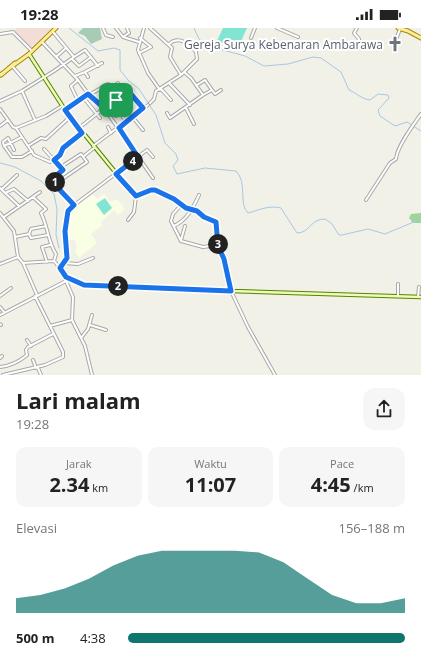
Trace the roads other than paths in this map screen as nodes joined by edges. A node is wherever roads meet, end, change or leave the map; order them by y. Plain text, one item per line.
1 (103, 28) edge
2 (118, 28) edge
3 (127, 28) edge
4 (144, 28) edge
5 (150, 28) edge
6 (255, 28) edge
7 (277, 28) edge
8 (357, 28) edge
9 (399, 28) edge
10 (54, 29) edge
11 (0, 34) edge
12 (113, 37) dead end
13 (123, 37) junction
14 (298, 37) dead end
15 (397, 37) dead end
16 (140, 38) junction
17 (251, 38) dead end
18 (421, 38) edge
19 (42, 42) junction
20 (139, 42) junction
21 (359, 43) dead end
22 (168, 44) junction
23 (66, 48) junction
24 (31, 50) junction
25 (139, 53) junction
26 (29, 54) junction
27 (56, 57) junction
28 (91, 57) junction
29 (73, 58) junction
30 (102, 63) dead end
31 (64, 65) junction
32 (98, 66) junction
33 (13, 67) junction
34 (85, 72) junction
35 (184, 72) junction
36 (181, 75) junction
37 (0, 76) edge
38 (75, 77) junction
39 (88, 77) dead end
40 (44, 78) junction
41 (78, 80) junction
42 (25, 81) dead end
43 (169, 82) junction
44 (196, 85) junction
45 (112, 88) junction
46 (160, 89) junction
47 (212, 90) junction
48 (220, 90) dead end
49 (22, 91) junction
50 (89, 94) junction
51 (203, 95) junction
52 (84, 97) junction
53 (124, 97) junction
54 (117, 100) junction
55 (171, 100) dead end
56 (0, 101) edge
57 (78, 101) junction
58 (150, 102) dead end
59 (148, 105) dead end
60 (190, 105) junction
61 (62, 106) junction
62 (104, 108) junction
63 (143, 108) junction
64 (186, 108) junction
65 (0, 109) edge
66 (65, 110) junction
67 (127, 110) dead end
68 (97, 113) junction
69 (109, 114) junction
70 (167, 114) dead end
71 (421, 114) edge
72 (70, 117) junction
73 (132, 117) junction
74 (100, 118) dead end
75 (8, 120) junction
76 (35, 120) junction
77 (126, 122) junction
78 (194, 124) dead end
79 (0, 126) edge
80 (108, 127) dead end
81 (16, 128) junction
82 (78, 128) junction
83 (119, 128) junction
84 (143, 130) dead end
85 (82, 133) junction
86 (111, 134) junction
87 (22, 137) junction
88 (11, 142) junction
89 (4, 146) junction
90 (28, 146) junction
91 (93, 147) junction
92 (44, 149) dead end
93 (14, 150) dead end
94 (32, 151) junction
95 (84, 157) junction
96 (138, 157) junction
97 (153, 157) dead end
98 (54, 160) junction
99 (60, 167) junction
100 (17, 174) dead end
101 (116, 174) junction
102 (153, 178) dead end
103 (55, 184) junction
104 (1, 188) edge
105 (40, 192) dead end
106 (5, 193) junction
107 (136, 196) junction
108 (199, 196) dead end
109 (33, 197) junction
110 (366, 200) dead end
111 (28, 201) junction
112 (74, 205) junction
113 (181, 205) junction
114 (19, 206) junction
115 (192, 210) junction
116 (0, 213) edge
117 (3, 216) junction
118 (0, 217) edge
119 (128, 220) dead end
120 (46, 226) junction
121 (174, 226) junction
122 (185, 226) dead end
123 (29, 234) junction
124 (48, 235) junction
125 (15, 237) junction
126 (180, 240) junction
127 (50, 245) junction
128 (218, 246) junction
129 (18, 257) junction
130 (93, 258) dead end
131 (54, 261) junction
132 (46, 262) junction
133 (23, 263) junction
134 (64, 263) junction
135 (0, 264) edge
136 (60, 268) junction
137 (66, 277) junction
138 (66, 281) junction
139 (398, 284) dead end
140 (419, 287) dead end
141 (11, 288) dead end
142 (231, 291) junction
143 (0, 296) edge
144 (36, 296) junction
145 (398, 296) junction
146 (419, 297) edge
147 (0, 307) edge
148 (4, 312) junction
149 (0, 315) edge
150 (92, 315) dead end
151 (72, 320) junction
152 (90, 325) junction
153 (50, 326) junction
154 (106, 330) dead end
155 (53, 334) junction
156 (81, 338) junction
157 (27, 340) dead end
158 (30, 346) junction
159 (34, 360) dead end
160 (0, 367) edge
161 (3, 368) junction
162 (37, 368) junction
163 (5, 374) edge
164 (40, 375) edge
165 (92, 375) edge
166 (275, 375) edge

1 - 12 street
2 - 13 street
3 - 13 street
4 - 16 street
5 - 22 street
6 - 17 street
7 - 14 street
8 - 21 street
9 - 15 street
9 - 18 main road
10 - 19 main road
10 - 23 street
10 - 24 main road
11 - 24 street
13 - 20 street
16 - 20 street
16 - 25 street
19 - 26 main road
19 - 27 street
20 - 25 street
22 - 35 street
22 - 36 street
23 - 27 street
23 - 29 street
24 - 37 main road
25 - 46 street
26 - 33 main road
26 - 40 street
27 - 31 street
28 - 29 street
28 - 29 street
28 - 32 street
29 - 31 street
30 - 32 street
31 - 38 street
31 - 40 street
32 - 34 street
33 - 37 main road
33 - 42 street
34 - 38 street
34 - 39 street
35 - 36 street
35 - 44 street
36 - 43 street
38 - 41 street
40 - 49 street
40 - 61 street
41 - 50 street
41 - 57 street
43 - 46 street
43 - 60 street
44 - 47 street
44 - 51 street
45 - 50 street
45 - 53 street
45 - 54 street
46 - 55 street
46 - 58 street
47 - 48 street
47 - 51 street
49 - 56 street
49 - 76 street
50 - 52 street
50 - 62 street
51 - 60 street
52 - 57 street
52 - 68 street
53 - 54 street
53 - 63 street
54 - 62 street
57 - 66 street
59 - 63 street
60 - 64 street
61 - 66 street
61 - 76 street
62 - 68 street
62 - 69 street
63 - 73 street
64 - 70 street
64 - 78 street
65 - 75 street
66 - 72 street
67 - 73 street
68 - 74 street
68 - 82 street
69 - 77 street
69 - 83 street
71 - 110 street
72 - 82 street
72 - 90 street
73 - 77 street
73 - 84 street
75 - 79 street
75 - 81 street
76 - 81 street
77 - 83 street
80 - 86 street
81 - 87 street
82 - 85 street
83 - 86 street
83 - 96 street
85 - 91 street
85 - 98 street
86 - 91 street
87 - 88 street
87 - 90 street
88 - 89 street
88 - 89 street
88 - 93 street
89 - 94 street
90 - 94 street
91 - 95 street
91 - 101 street
92 - 98 street
94 - 98 street
95 - 99 street
95 - 103 street
96 - 97 street
96 - 101 street
96 - 102 street
98 - 99 street
99 - 103 street
100 - 104 street
101 - 107 street
101 - 112 street
103 - 112 street
104 - 106 street
105 - 109 street
106 - 111 street
106 - 114 street
107 - 113 street
107 - 119 street
108 - 115 street
109 - 111 street
109 - 120 street
111 - 114 street
112 - 134 street
113 - 115 street
113 - 121 street
114 - 117 street
115 - 121 street
115 - 128 street
116 - 117 street
117 - 118 street
117 - 125 street
120 - 123 street
120 - 124 street
121 - 126 street
122 - 126 street
123 - 124 street
123 - 125 street
124 - 127 street
125 - 129 street
126 - 128 street
127 - 131 street
127 - 132 street
128 - 142 street
129 - 133 street
129 - 135 street
130 - 134 street
131 - 132 street
131 - 136 street
132 - 133 street
133 - 144 street
134 - 136 street
136 - 137 street
137 - 138 street
137 - 142 street
138 - 144 street
138 - 151 street
139 - 145 street
140 - 146 street
141 - 143 street
142 - 145 street
142 - 166 street
144 - 148 street
144 - 153 street
145 - 146 street
147 - 148 street
148 - 149 street
150 - 152 street
151 - 153 street
151 - 156 street
152 - 154 street
152 - 156 street
153 - 155 street
155 - 158 street
155 - 162 street
156 - 165 street
157 - 158 street
158 - 161 street
159 - 162 street
160 - 161 street
161 - 163 street
162 - 163 street
162 - 164 street

